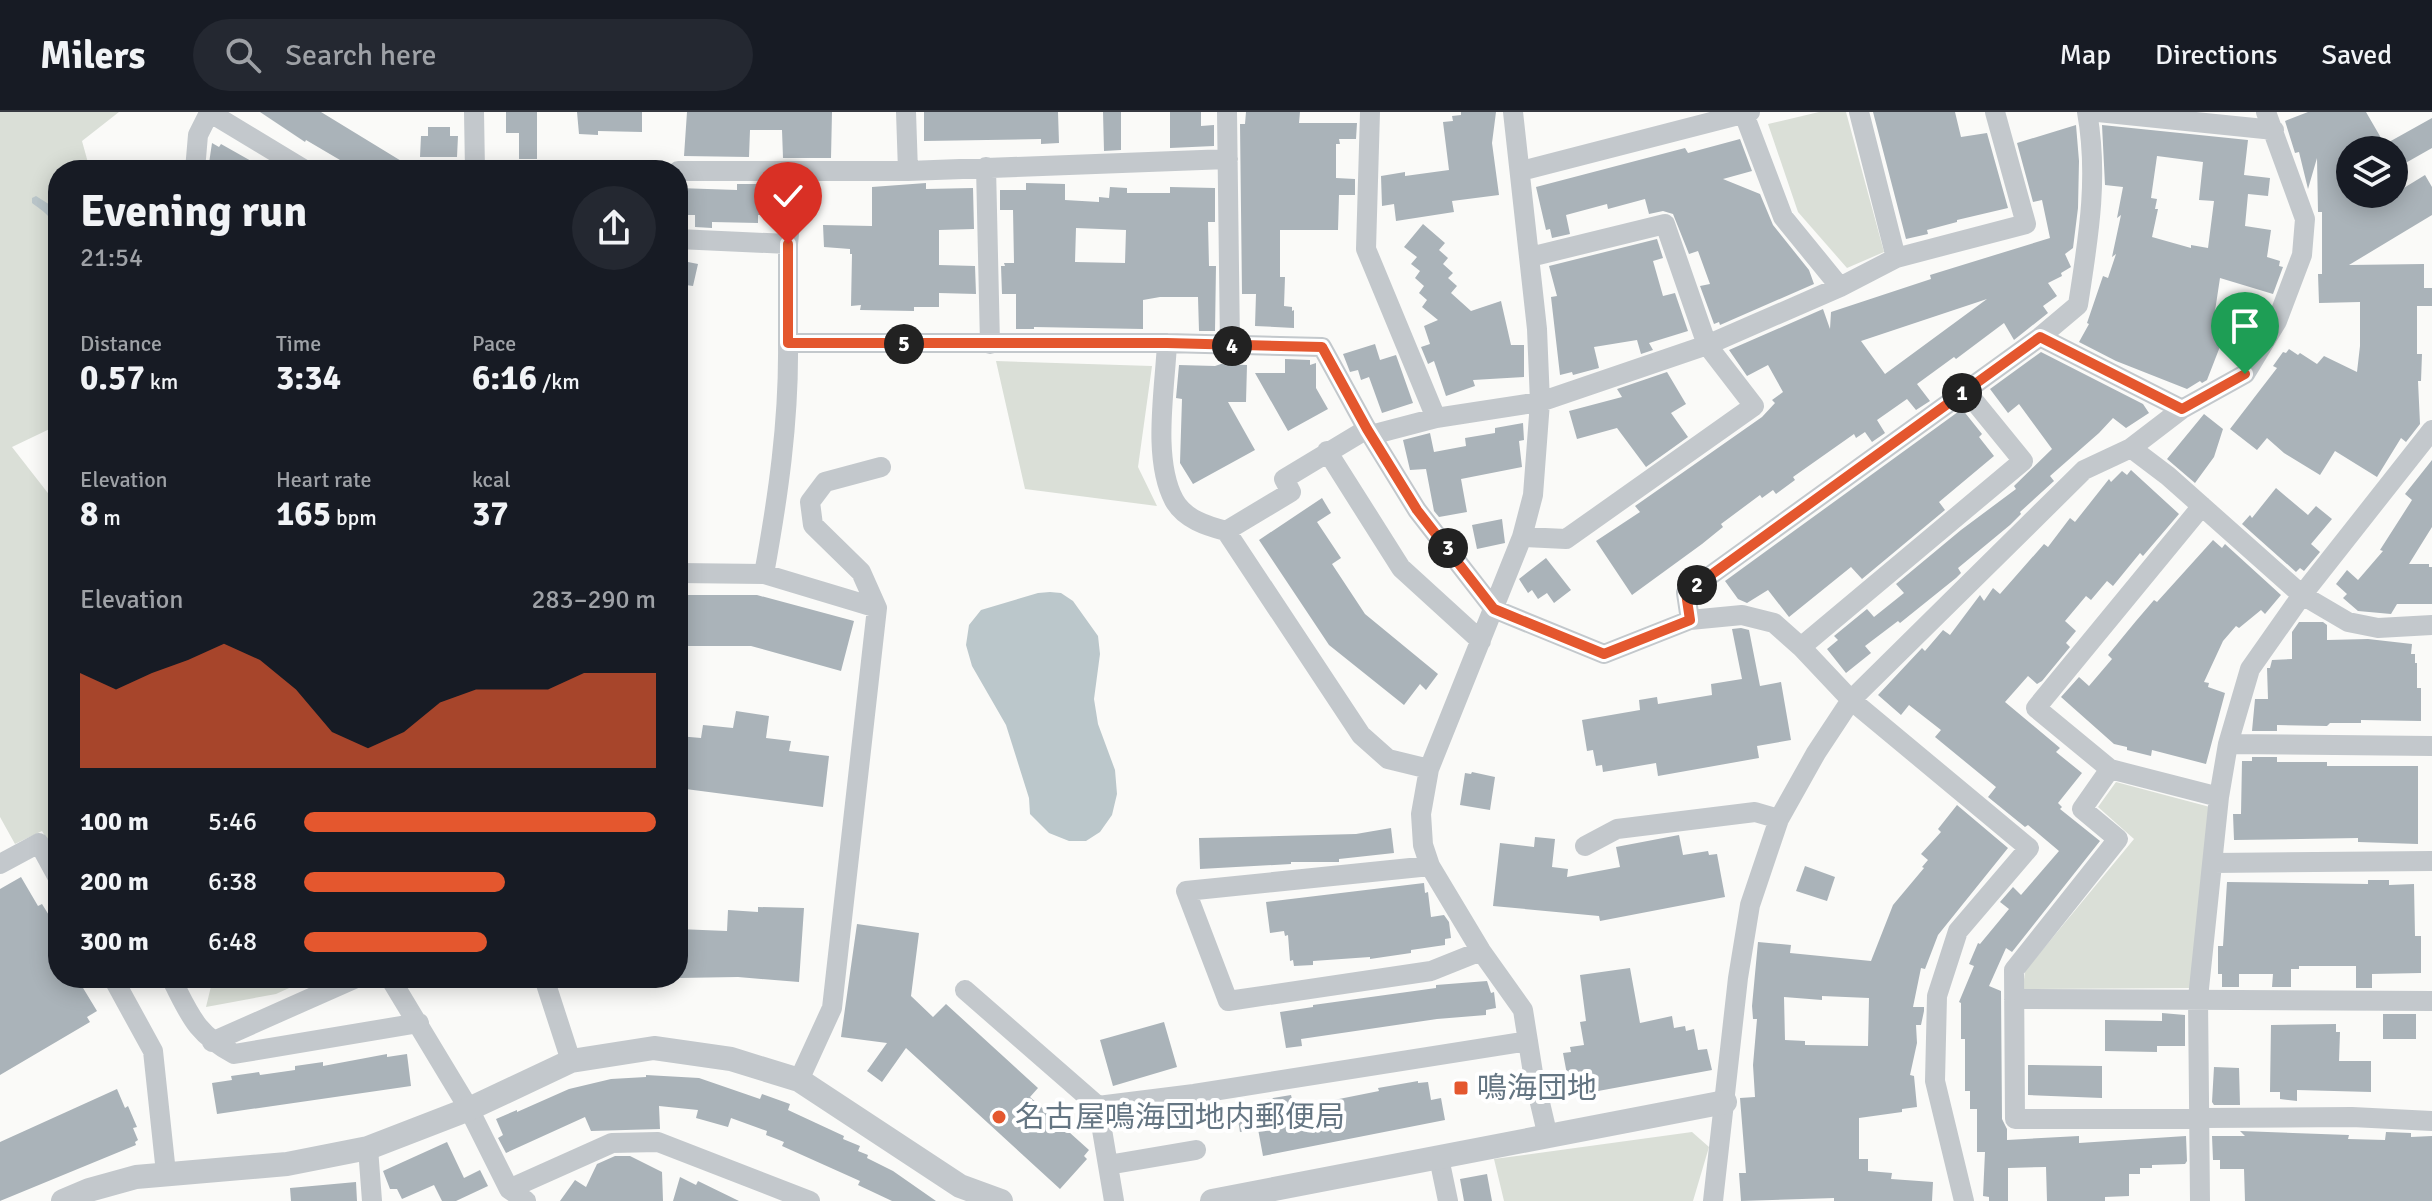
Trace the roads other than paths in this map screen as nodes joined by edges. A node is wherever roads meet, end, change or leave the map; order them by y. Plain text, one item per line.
1 (209, 112) edge
2 (474, 112) edge
3 (906, 112) edge
4 (1227, 112) edge
5 (1370, 112) edge
6 (1513, 112) edge
7 (1859, 112) edge
8 (1995, 112) edge
9 (2087, 112) edge
10 (2098, 112) edge
11 (1747, 113) edge
12 (2270, 121) edge
13 (1228, 159) junction
14 (196, 160) edge
15 (288, 160) edge
16 (475, 160) edge
17 (986, 167) junction
18 (688, 171) edge
19 (795, 171) junction
20 (908, 171) junction
21 (1521, 171) junction
22 (688, 239) edge
23 (788, 244) junction
24 (1530, 257) junction
25 (1896, 258) junction
26 (1840, 287) junction
27 (2040, 337) junction
28 (788, 343) junction
29 (1167, 343) junction
30 (990, 344) junction
31 (1707, 345) junction
32 (1230, 346) junction
33 (1966, 391) junction
34 (1540, 402) junction
35 (2182, 409) junction
36 (1436, 418) junction
37 (2432, 430) edge
38 (1369, 432) junction
39 (2131, 448) junction
40 (1327, 451) junction
41 (881, 467) dead end
42 (2202, 506) junction
43 (1226, 531) junction
44 (1522, 537) junction
45 (688, 573) edge
46 (764, 574) junction
47 (2302, 595) junction
48 (877, 608) junction
49 (1494, 609) junction
50 (1690, 620) junction
51 (2432, 625) edge
52 (1481, 641) junction
53 (1801, 647) junction
54 (1851, 700) junction
55 (2228, 744) junction
56 (2432, 746) edge
57 (1429, 769) junction
58 (2110, 769) junction
59 (2219, 797) junction
60 (1779, 819) junction
61 (1585, 846) dead end
62 (48, 860) edge
63 (2432, 861) edge
64 (2213, 863) junction
65 (0, 864) edge
66 (1430, 866) junction
67 (1481, 951) junction
68 (118, 988) edge
69 (176, 988) edge
70 (334, 988) edge
71 (396, 988) edge
72 (547, 988) edge
73 (965, 990) dead end
74 (2198, 998) junction
75 (2014, 999) junction
76 (2432, 1001) edge
77 (419, 1023) junction
78 (1528, 1041) junction
79 (212, 1042) junction
80 (571, 1061) junction
81 (799, 1080) junction
82 (1725, 1102) junction
83 (1098, 1106) junction
84 (469, 1109) junction
85 (2199, 1118) junction
86 (2432, 1121) edge
87 (1548, 1137) junction
88 (368, 1148) junction
89 (1196, 1150) dead end
90 (1439, 1158) junction
91 (1108, 1165) junction
92 (166, 1173) junction
93 (958, 1193) edge
94 (517, 1195) edge
95 (63, 1201) edge
96 (372, 1201) edge
97 (810, 1201) edge
98 (1001, 1201) edge
99 (1114, 1201) edge
100 (1212, 1201) edge
101 (1448, 1201) edge
102 (1713, 1201) edge
103 (1964, 1201) edge
104 (2200, 1201) edge

1 - 14 street
1 - 15 street
2 - 16 street
3 - 20 street
4 - 13 street
5 - 36 street
6 - 21 street
7 - 25 street
8 - 25 street
9 - 27 street
10 - 12 street
11 - 21 street
11 - 26 street
12 - 35 street
13 - 17 street
13 - 32 street
17 - 20 street
17 - 30 street
18 - 19 street
19 - 20 street
19 - 23 street
21 - 24 street
22 - 23 street
23 - 28 street
24 - 31 street
24 - 34 street
25 - 26 street
26 - 31 street
27 - 33 street
27 - 35 street
28 - 30 street
28 - 46 street
29 - 30 street
29 - 32 street
29 - 43 street
31 - 34 street
31 - 44 street
32 - 38 street
33 - 50 street
33 - 53 street
34 - 36 street
34 - 44 street
35 - 39 street
36 - 38 street
37 - 47 street
38 - 40 street
38 - 49 street
39 - 42 street
39 - 54 street
40 - 43 street
40 - 52 street
41 - 48 street
42 - 47 street
42 - 58 street
43 - 57 street
44 - 49 street
45 - 46 street
46 - 48 street
47 - 51 street
47 - 55 street
48 - 81 street
49 - 50 street
49 - 52 street
50 - 53 street
52 - 57 street
53 - 54 street
54 - 60 street
54 - 103 street
55 - 56 street
55 - 59 street
57 - 66 street
58 - 59 street
58 - 75 street
59 - 64 street
60 - 61 street
60 - 82 street
62 - 65 street
63 - 64 street
64 - 74 street
66 - 67 street
66 - 67 street
67 - 78 street
68 - 92 street
69 - 79 street
70 - 79 street
71 - 77 street
72 - 80 street
73 - 83 street
74 - 75 street
74 - 76 street
74 - 85 street
75 - 85 street
77 - 79 street
77 - 84 street
78 - 83 street
78 - 87 street
80 - 81 street
80 - 84 street
81 - 93 street
82 - 87 street
82 - 102 street
83 - 91 street
84 - 88 street
84 - 94 street
85 - 86 street
85 - 104 street
87 - 90 street
88 - 92 street
88 - 96 street
89 - 91 street
90 - 100 street
90 - 101 street
91 - 99 street
92 - 95 street
93 - 98 street
94 - 97 street

